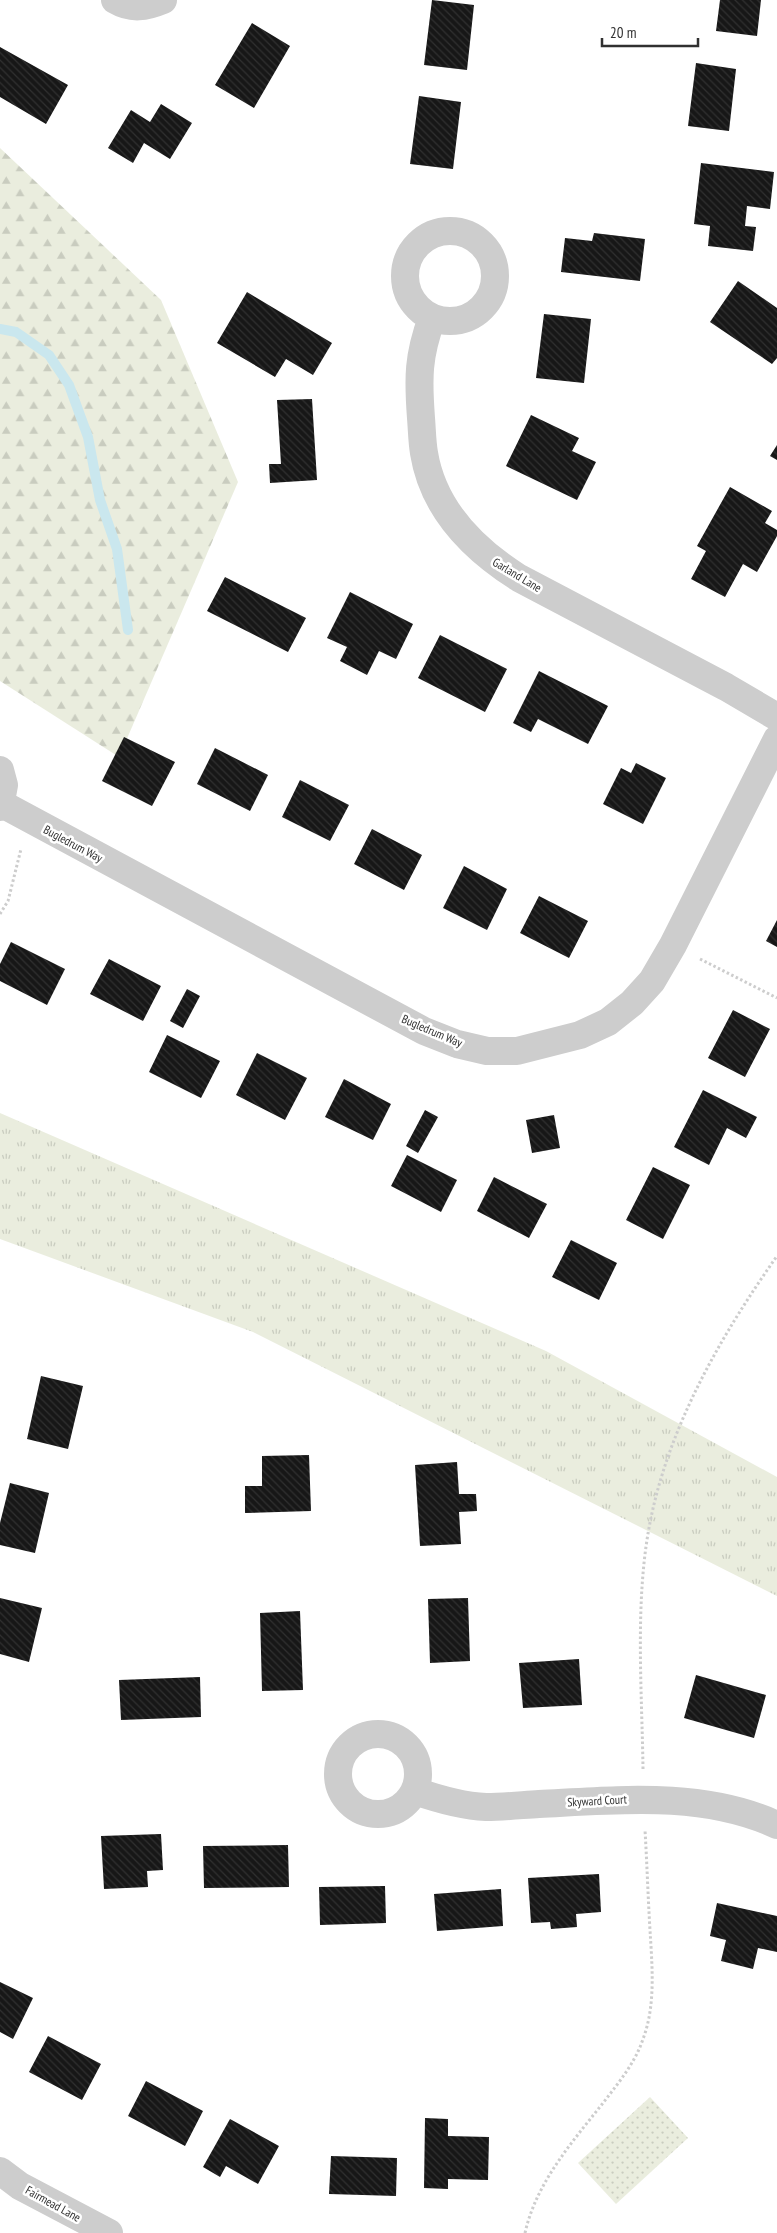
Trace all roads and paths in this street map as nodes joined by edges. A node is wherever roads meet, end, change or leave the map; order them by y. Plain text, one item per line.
1 (115, 0) edge
2 (163, 0) edge
3 (432, 318) dead end
4 (777, 717) edge
5 (777, 740) edge
6 (0, 770) edge
7 (1, 805) edge
8 (30, 821) junction
9 (0, 914) edge
10 (673, 945) junction
11 (777, 998) edge
12 (777, 1256) edge
13 (416, 1791) dead end
14 (644, 1799) junction
15 (777, 1824) edge
16 (0, 2171) edge
17 (101, 2231) edge
18 (525, 2233) edge

1 - 2 street
3 - 4 street, Garland Lane
5 - 10 street, Bugledrum Way
6 - 7 street, Bugledrum Way
7 - 8 street, Bugledrum Way
8 - 9 path
8 - 10 street, Bugledrum Way
10 - 11 path
12 - 14 path
13 - 14 street, Skyward Court
14 - 15 street, Skyward Court
14 - 18 path
16 - 17 street, Fairmead Lane

